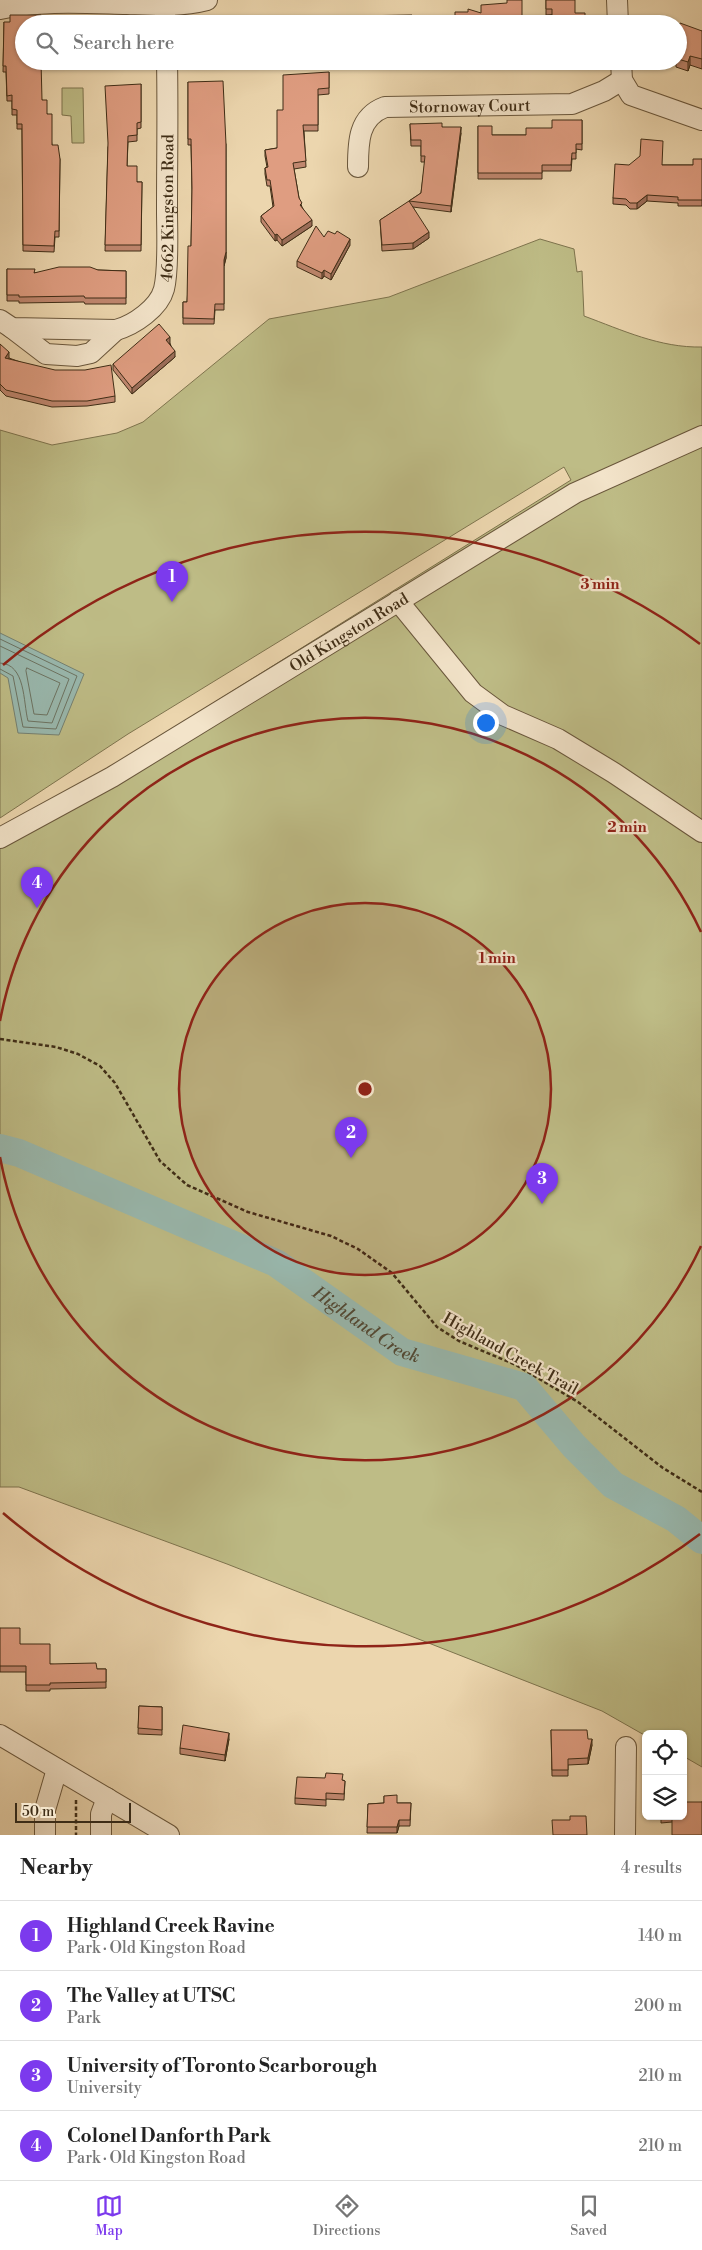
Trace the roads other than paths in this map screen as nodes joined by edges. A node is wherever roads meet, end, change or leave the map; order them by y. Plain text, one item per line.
1 (207, 0) edge
2 (617, 0) edge
3 (83, 1) edge
4 (0, 9) edge
5 (165, 14) edge
6 (618, 15) edge
7 (166, 70) edge
8 (621, 71) edge
9 (702, 120) edge
10 (358, 167) dead end
11 (6, 324) edge
12 (702, 436) edge
13 (398, 601) junction
14 (702, 832) edge
15 (0, 838) edge
16 (0, 1735) edge
17 (626, 1747) dead end
18 (57, 1769) junction
19 (107, 1798) junction
20 (46, 1835) edge
21 (101, 1835) edge
22 (168, 1835) edge
23 (625, 1835) edge

1 - 5 street
2 - 6 street
3 - 4 street
3 - 5 street
7 - 11 street, 4662 Kingston Road
8 - 9 street
8 - 10 street, Stornoway Court
12 - 13 street, Old Kingston Road
13 - 14 street
13 - 15 street, Old Kingston Road
16 - 18 street
17 - 23 street
18 - 19 street
18 - 20 street
19 - 21 street
19 - 22 street

